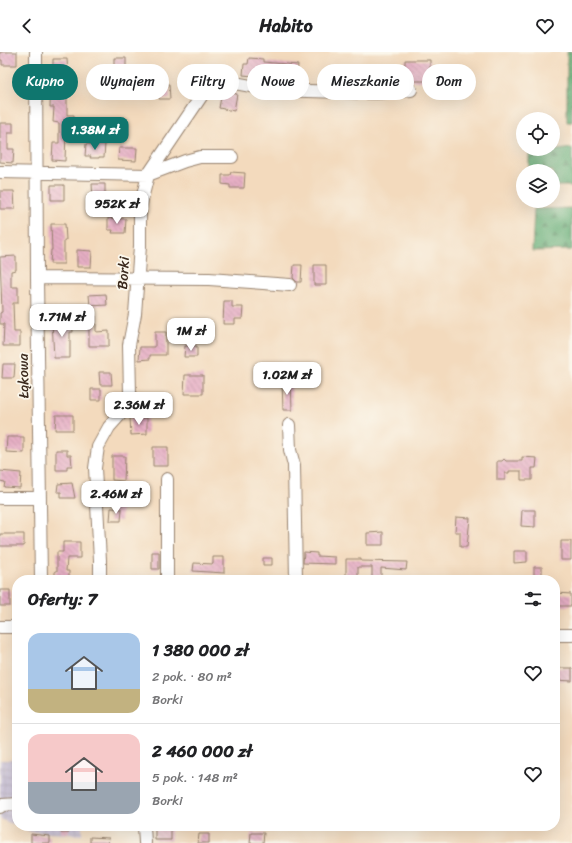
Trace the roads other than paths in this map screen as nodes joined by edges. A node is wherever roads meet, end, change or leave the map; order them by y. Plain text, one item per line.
1 (36, 52) edge
2 (317, 91) edge
3 (232, 157) dead end
4 (0, 172) edge
5 (36, 172) junction
6 (148, 175) junction
7 (37, 278) junction
8 (137, 280) junction
9 (290, 285) dead end
10 (289, 425) dead end
11 (167, 479) dead end
12 (0, 498) edge
13 (40, 498) junction
14 (41, 575) edge
15 (100, 575) edge
16 (167, 575) edge
17 (296, 575) edge
18 (0, 627) edge
19 (12, 627) edge
20 (560, 635) edge
21 (572, 635) edge
22 (12, 804) edge
23 (0, 807) edge
24 (144, 831) edge
25 (144, 843) edge

1 - 5 street, Łąkowa
2 - 6 street
3 - 6 street
4 - 5 street
5 - 6 street
5 - 7 street, Łąkowa
6 - 8 street, Borki
7 - 8 street
7 - 13 street, Łąkowa
8 - 9 street
8 - 15 street, Borki
10 - 17 street
11 - 16 street
12 - 13 street
13 - 14 street, Łąkowa
18 - 19 street
20 - 21 street
22 - 23 street
24 - 25 street

